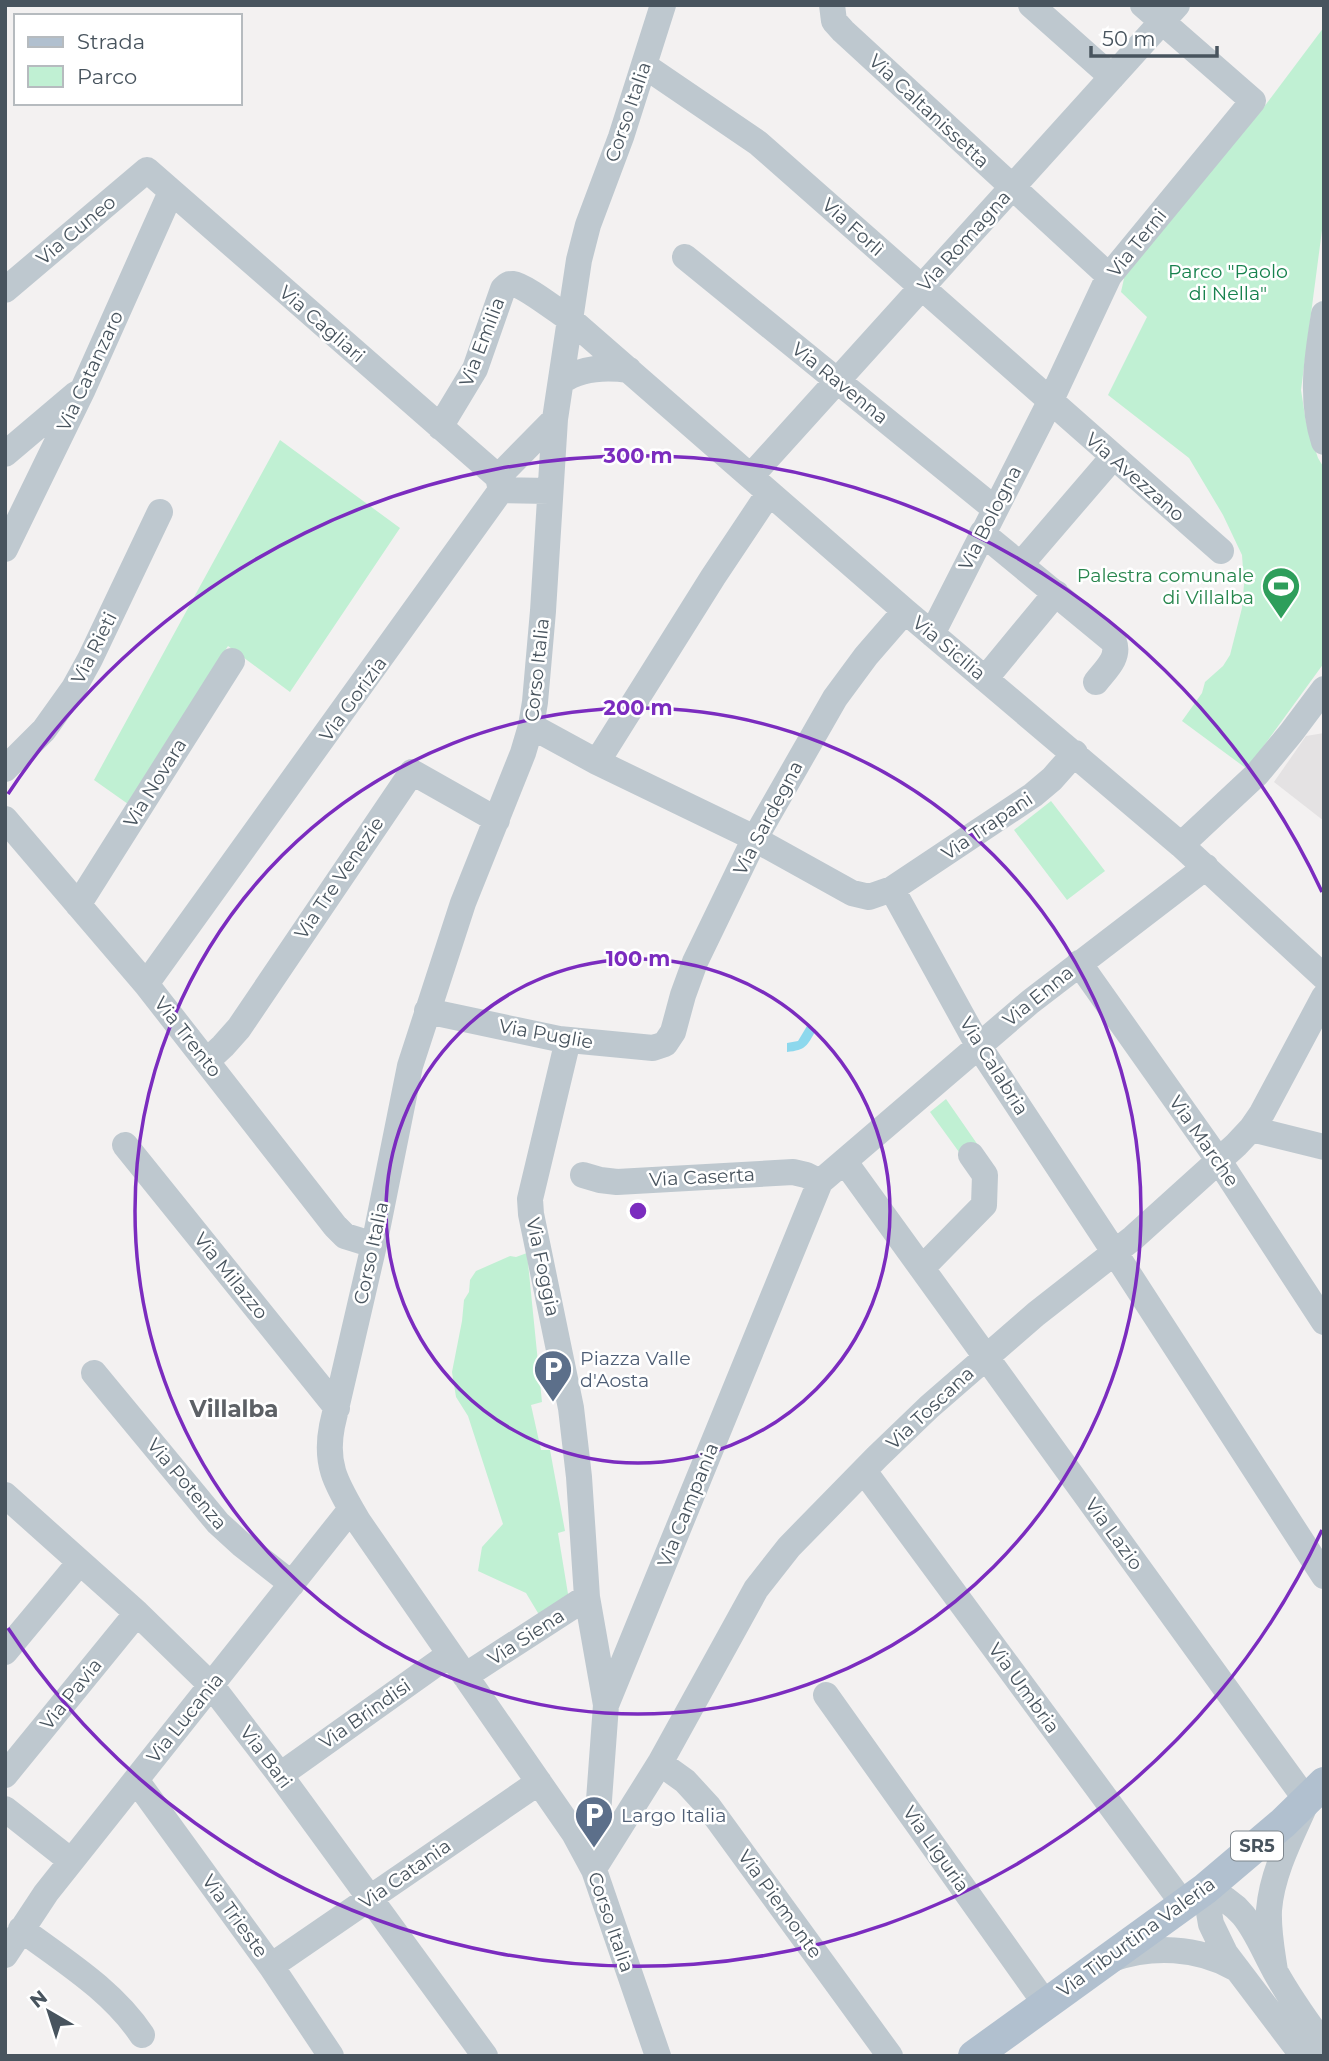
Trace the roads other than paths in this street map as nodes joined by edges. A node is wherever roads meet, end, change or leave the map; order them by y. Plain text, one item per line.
1 (663, 5) edge
2 (832, 5) edge
3 (1031, 5) edge
4 (1161, 11) edge
5 (645, 65) junction
6 (1112, 77) junction
7 (147, 170) joint
8 (1012, 188) junction
9 (171, 192) junction
10 (685, 257) dead end
11 (1109, 275) junction
12 (922, 288) junction
13 (5, 290) edge
14 (1324, 314) edge
15 (571, 320) junction
16 (629, 370) junction
17 (837, 380) junction
18 (561, 382) junction
19 (83, 389) junction
20 (1050, 402) junction
21 (555, 419) junction
22 (440, 427) junction
23 (1324, 442) edge
24 (5, 454) edge
25 (1112, 457) junction
26 (500, 484) junction
27 (760, 485) junction
28 (550, 491) junction
29 (995, 509) junction
30 (160, 512) dead end
31 (982, 533) junction
32 (5, 549) edge
33 (1221, 551) dead end
34 (1021, 564) junction
35 (1056, 593) junction
36 (905, 611) junction
37 (932, 634) junction
38 (232, 661) dead end
39 (985, 679) junction
40 (1096, 682) dead end
41 (1324, 689) edge
42 (531, 726) junction
43 (1075, 754) junction
44 (597, 762) junction
45 (5, 769) edge
46 (5, 819) edge
47 (497, 820) junction
48 (755, 838) junction
49 (1181, 845) junction
50 (1206, 867) junction
51 (892, 890) junction
52 (78, 905) junction
53 (1079, 963) junction
54 (1324, 977) edge
55 (146, 984) junction
56 (1324, 997) edge
57 (427, 1011) junction
58 (568, 1040) junction
59 (665, 1044) joint
60 (978, 1045) junction
61 (206, 1061) junction
62 (1251, 1129) junction
63 (125, 1145) dead end
64 (1324, 1147) edge
65 (971, 1155) dead end
66 (1219, 1161) junction
67 (845, 1162) junction
68 (583, 1175) dead end
69 (820, 1182) junction
70 (374, 1245) junction
71 (1115, 1253) junction
72 (922, 1268) junction
73 (1324, 1322) edge
74 (986, 1357) junction
75 (94, 1373) dead end
76 (337, 1408) junction
77 (864, 1471) junction
78 (5, 1495) edge
79 (351, 1509) junction
80 (80, 1562) junction
81 (1324, 1576) edge
82 (292, 1584) junction
83 (587, 1597) junction
84 (137, 1613) junction
85 (5, 1653) edge
86 (450, 1654) junction
87 (466, 1676) junction
88 (211, 1685) junction
89 (826, 1695) dead end
90 (606, 1705) junction
91 (660, 1763) junction
92 (5, 1775) edge
93 (280, 1775) junction
94 (136, 1780) junction
95 (539, 1782) junction
96 (1315, 1792) edge
97 (5, 1809) edge
98 (71, 1861) junction
99 (594, 1870) junction
100 (1194, 1897) junction
101 (370, 1898) junction
102 (21, 1929) junction
103 (5, 1955) edge
104 (1102, 1962) junction
105 (271, 1966) junction
106 (1235, 1968) junction
107 (1275, 1971) junction
108 (1045, 2003) junction
109 (142, 2035) dead end
110 (1324, 2045) edge
111 (331, 2056) edge
112 (485, 2056) edge
113 (658, 2056) edge
114 (890, 2056) edge
115 (974, 2056) edge
116 (1303, 2056) edge

1 - 5 street, Corso Italia
2 - 8 street, Via Caltanissetta
3 - 6 street
4 - 6 street, Via Romagna
4 - 11 street, Via Terni
5 - 12 street, Via Forlì
5 - 15 street, Corso Italia
6 - 8 street, Via Romagna
7 - 9 street, Via Cagliari
7 - 13 street, Via Cuneo
8 - 11 street, Via Caltanissetta
8 - 12 street, Via Romagna
9 - 19 street, Via Catanzaro
9 - 22 street, Via Cagliari
10 - 17 street, Via Ravenna
11 - 20 street, Via Terni
12 - 17 street, Via Romagna
12 - 20 street, Via Forlì
14 - 23 street
15 - 16 street, Via Sicilia
15 - 18 street, Corso Italia
15 - 22 street, Via Emilia
16 - 18 street
16 - 27 street, Via Sicilia
17 - 27 street, Via Romagna
17 - 29 street, Via Ravenna
18 - 21 street, Corso Italia
19 - 24 street
19 - 32 street, Via Catanzaro
20 - 25 street, Via Avezzano
20 - 29 street, Via Bologna
21 - 26 street, Via Gorizia
21 - 28 street, Corso Italia
22 - 26 street, Via Cagliari
25 - 33 street, Via Avezzano
25 - 34 street
26 - 28 street
26 - 55 street, Via Gorizia
27 - 36 street, Via Sicilia
27 - 44 street, Via Romagna
28 - 42 street, Corso Italia
29 - 31 street, Via Bologna
30 - 45 street, Via Rieti
31 - 34 street
31 - 37 street, Via Bologna
34 - 35 street
35 - 39 street
35 - 40 street
36 - 37 street, Via Sicilia
36 - 48 street, Via Sardegna
37 - 39 street, Via Sicilia
38 - 52 street, Via Novara
39 - 43 street, Via Sicilia
41 - 49 street
42 - 44 street
42 - 47 street, Corso Italia
43 - 49 street, Via Sicilia
43 - 51 street, Via Trapani
44 - 48 street
46 - 52 street, Via Trento
47 - 57 street, Corso Italia
47 - 61 street, Via Tre Venezie
48 - 51 street
48 - 59 street, Via Sardegna
49 - 50 street, Via Sicilia
50 - 53 street, Via Enna
50 - 54 street, Via Sicilia
51 - 60 street, Via Calabria
52 - 55 street, Via Trento
53 - 60 street, Via Enna
53 - 66 street, Via Marche
55 - 61 street, Via Trento
56 - 62 street, Via Toscana
57 - 58 street, Via Puglie
57 - 70 street, Corso Italia
58 - 59 street, Via Puglie
58 - 83 street, Via Foggia
60 - 67 street, Via Enna
60 - 71 street, Via Calabria
61 - 70 street, Via Trento
62 - 64 street
62 - 66 street, Via Toscana
63 - 76 street, Via Milazzo
65 - 72 street
66 - 71 street, Via Toscana
66 - 73 street, Via Marche
67 - 69 street, Via Campania
67 - 72 street, Via Lazio
68 - 69 street, Via Caserta
69 - 90 street, Via Campania
70 - 76 street, Corso Italia
71 - 74 street, Via Toscana
71 - 81 street, Via Calabria
72 - 74 street, Via Lazio
74 - 77 street, Via Toscana
74 - 96 street, Via Lazio
75 - 82 street, Via Potenza
76 - 79 street, Corso Italia
77 - 91 street, Via Toscana
77 - 100 street, Via Umbria
78 - 80 street, Via Bari
79 - 82 street, Via Lucania
79 - 86 street, Corso Italia
80 - 84 street, Via Bari
80 - 85 street
82 - 88 street, Via Lucania
83 - 87 street, Via Siena
83 - 90 street, Via Foggia
84 - 88 street, Via Bari
84 - 92 street, Via Pavia
86 - 87 street, Corso Italia
86 - 93 street, Via Brindisi
87 - 95 street, Corso Italia
88 - 93 street, Via Bari
88 - 94 street, Via Lucania
89 - 108 street, Via Liguria
90 - 99 street, Via Campania
91 - 99 street, Via Toscana
91 - 114 street, Via Piemonte
93 - 101 street, Via Bari
94 - 98 street, Via Lucania
94 - 105 street, Via Trieste
95 - 99 street, Corso Italia
95 - 101 street, Via Catania
96 - 100 main road, Via Tiburtina Valeria / SR5
96 - 107 street
97 - 98 street
98 - 102 street, Via Lucania
99 - 113 street, Corso Italia
100 - 104 main road, Via Tiburtina Valeria / SR5
100 - 106 street
100 - 107 street
101 - 105 street, Via Catania
101 - 112 street, Via Bari
102 - 103 street, Via Lucania
102 - 109 street
104 - 106 street
104 - 108 main road, Via Tiburtina Valeria / SR5
105 - 111 street, Via Trieste
106 - 116 street
107 - 110 street
108 - 115 main road, Via Tiburtina Valeria / SR5

